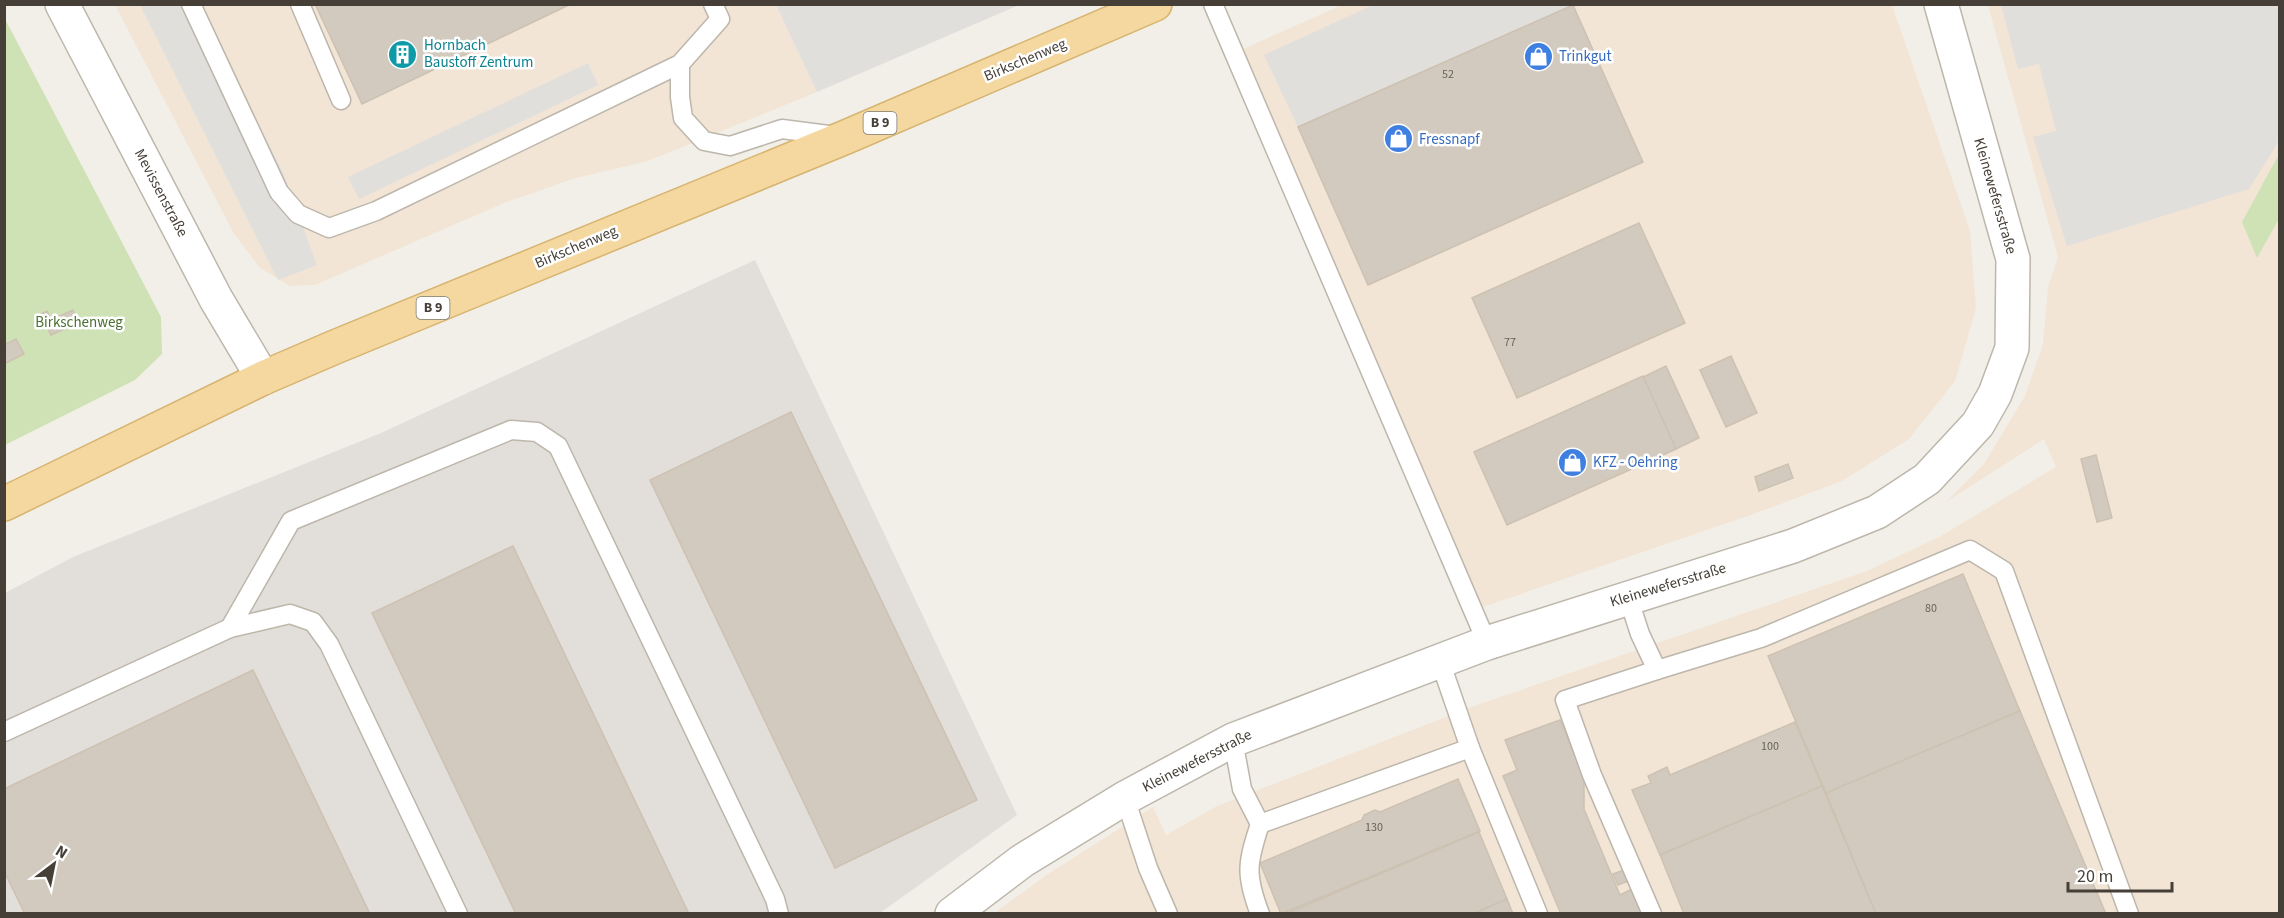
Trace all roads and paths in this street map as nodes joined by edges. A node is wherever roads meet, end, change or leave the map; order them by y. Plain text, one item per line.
1 (62, 4) edge
2 (190, 4) edge
3 (300, 4) edge
4 (713, 4) edge
5 (1155, 4) edge
6 (1213, 4) edge
7 (1941, 4) edge
8 (680, 64) junction
9 (341, 100) dead end
10 (846, 137) junction
11 (263, 378) junction
12 (4, 504) edge
13 (1628, 597) junction
14 (230, 628) junction
15 (1487, 643) junction
16 (1440, 661) junction
17 (1656, 670) junction
18 (4, 732) edge
19 (1233, 740) junction
20 (1470, 748) junction
21 (1125, 798) junction
22 (1260, 824) junction
23 (458, 914) edge
24 (779, 914) edge
25 (952, 914) edge
26 (1168, 914) edge
27 (1260, 914) edge
28 (1538, 914) edge
29 (1652, 914) edge
30 (2129, 914) edge

1 - 11 street, Mevissenstraße
2 - 8 lane
3 - 9 lane
4 - 8 lane
5 - 10 main road, Birkschenweg / B 9
6 - 15 lane
7 - 13 street, Kleinewefersstraße
8 - 10 lane
10 - 11 main road, Birkschenweg / B 9
11 - 12 main road, Birkschenweg / B 9
13 - 15 street, Kleinewefersstraße
13 - 17 lane
14 - 18 lane
14 - 23 lane
14 - 24 lane
15 - 16 street, Kleinewefersstraße
16 - 19 street, Kleinewefersstraße
16 - 20 lane
17 - 29 lane
17 - 30 lane
19 - 21 street, Kleinewefersstraße
19 - 22 lane
20 - 22 lane
20 - 28 lane
21 - 25 street, Kleinewefersstraße
21 - 26 lane
22 - 27 lane

